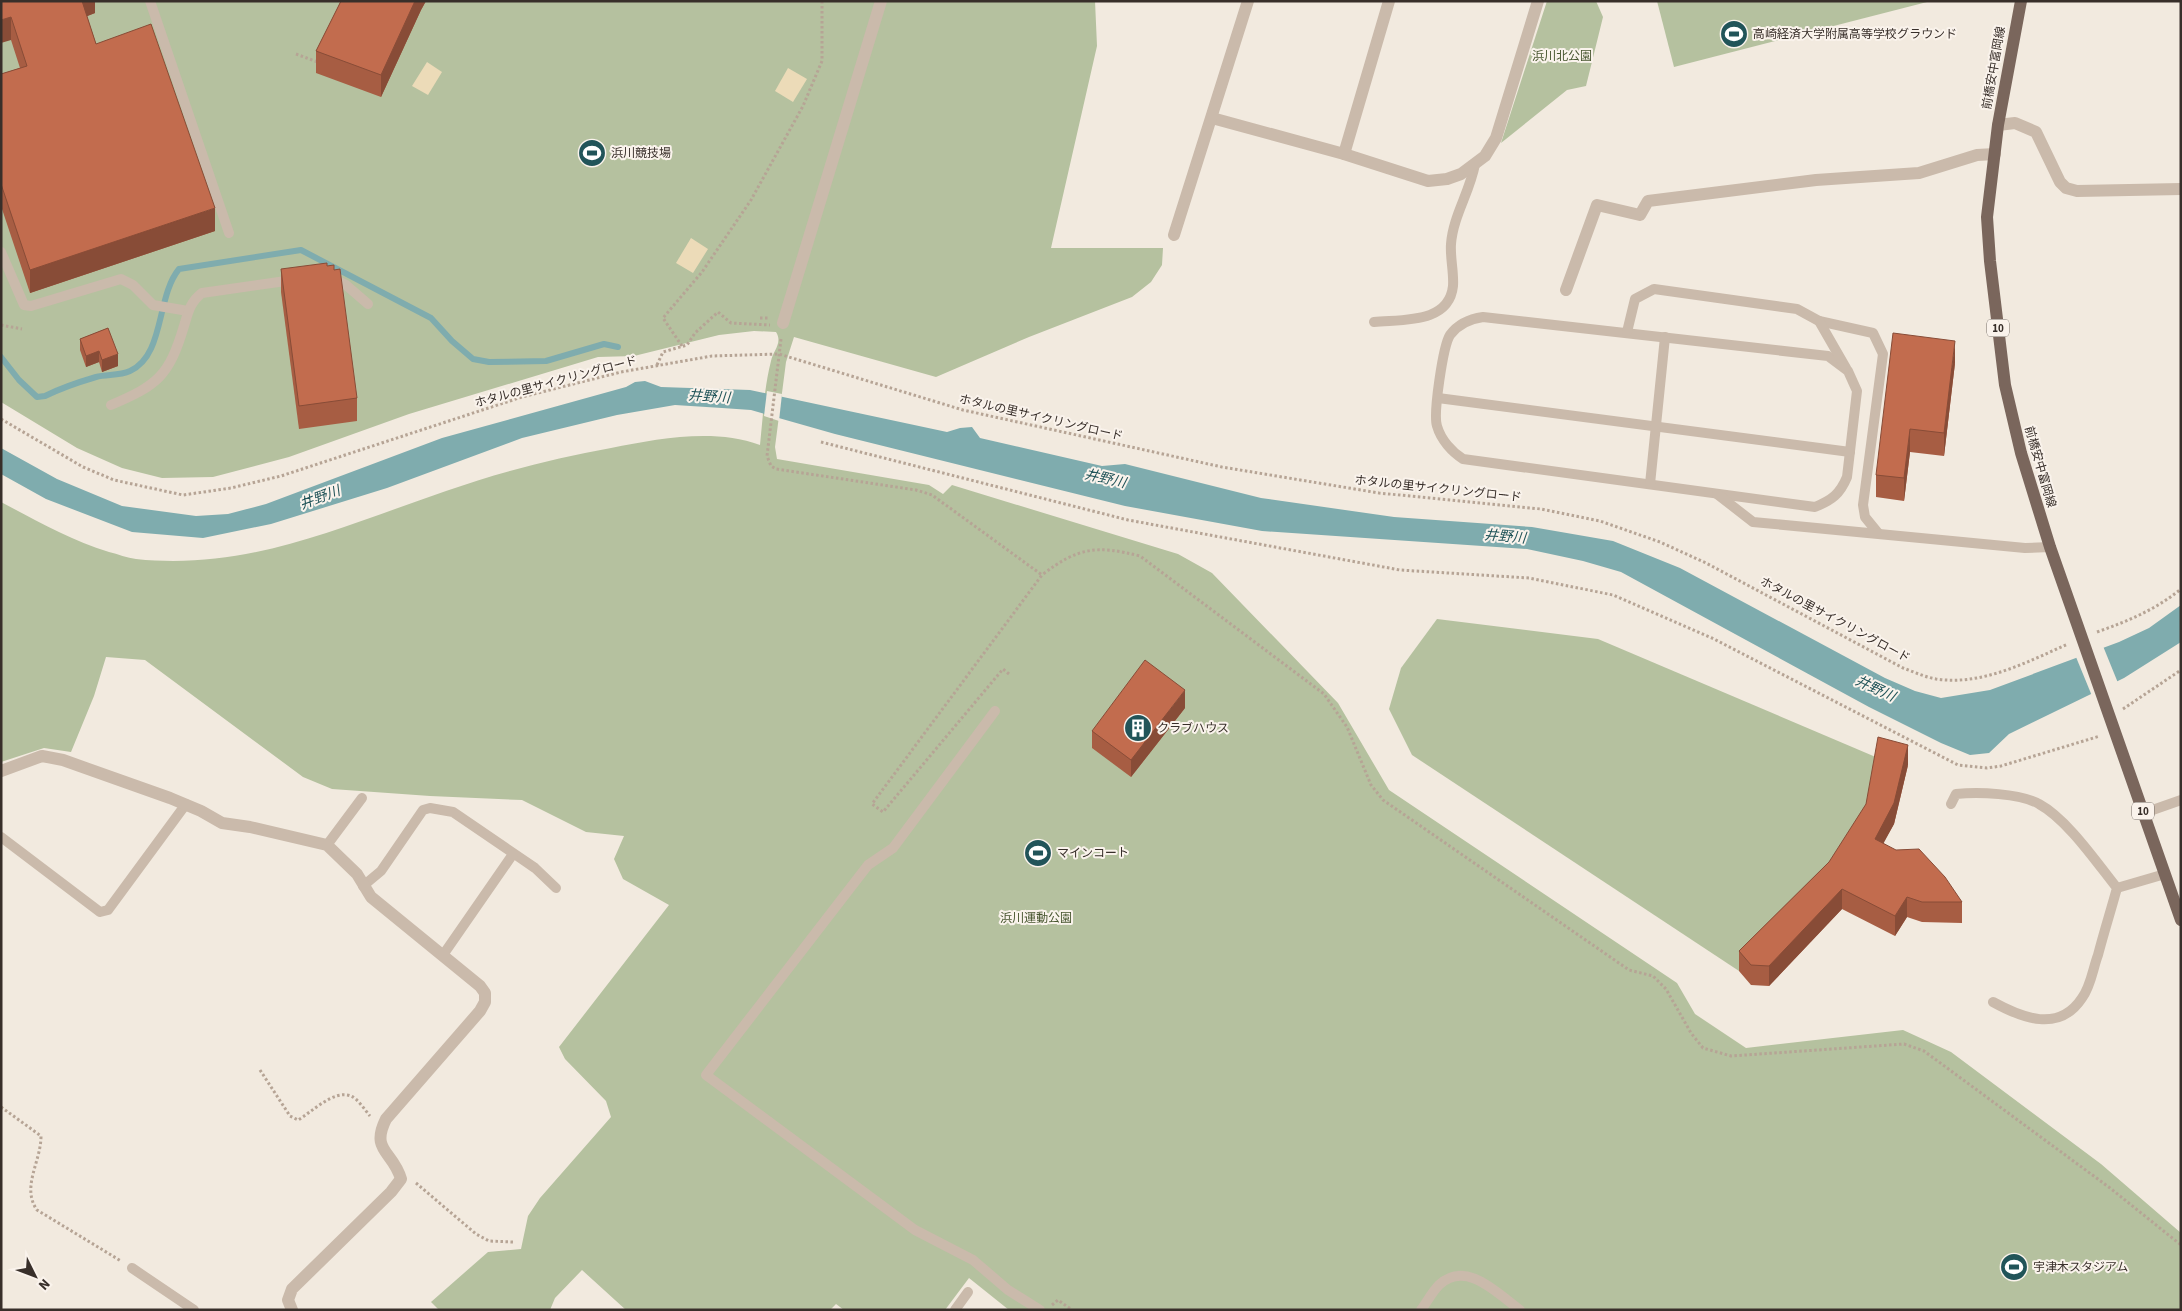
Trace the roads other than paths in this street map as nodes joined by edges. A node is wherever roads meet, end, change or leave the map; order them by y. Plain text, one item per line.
1 (150, 1) edge
2 (880, 1) edge
3 (1248, 1) edge
4 (1390, 1) edge
5 (1538, 1) edge
6 (2021, 1) edge
7 (1212, 118) junction
8 (1998, 124) junction
9 (1344, 154) junction
10 (1995, 154) junction
11 (1475, 164) junction
12 (2181, 189) edge
13 (229, 233) dead end
14 (1174, 235) dead end
15 (1, 252) edge
16 (1566, 290) dead end
17 (368, 304) dead end
18 (188, 311) junction
19 (1819, 321) junction
20 (1374, 322) dead end
21 (783, 323) road end
22 (1627, 332) junction
23 (1665, 337) junction
24 (1848, 371) junction
25 (1438, 398) junction
26 (112, 405) dead end
27 (1656, 428) junction
28 (1850, 452) junction
29 (1650, 484) junction
30 (1716, 493) junction
31 (1878, 533) junction
32 (2050, 547) junction
33 (995, 711) dead end
34 (1, 771) edge
35 (362, 798) dead end
36 (2181, 800) edge
37 (186, 804) junction
38 (1951, 804) dead end
39 (2144, 813) junction
40 (1, 837) edge
41 (328, 844) junction
42 (513, 854) junction
43 (2165, 874) junction
44 (363, 886) junction
45 (556, 888) dead end
46 (2117, 888) junction
47 (2181, 920) edge
48 (443, 955) junction
49 (1993, 1002) dead end
50 (132, 1268) road end
51 (968, 1292) dead end
52 (194, 1310) edge
53 (292, 1310) edge
54 (955, 1310) edge
55 (1040, 1310) edge
56 (1420, 1310) edge
57 (1520, 1310) edge

1 - 13 lane
2 - 21 street
3 - 7 street
4 - 9 street
5 - 11 street
6 - 8 main road, 前橋安中富岡線 / 10
7 - 9 street
7 - 14 street
8 - 10 main road, 前橋安中富岡線 / 10
8 - 12 street
9 - 11 street
10 - 16 street
10 - 32 main road, 前橋安中富岡線 / 10
11 - 20 lane
15 - 18 lane
17 - 18 lane
18 - 26 lane
19 - 22 lane
19 - 24 lane
19 - 31 lane
22 - 23 lane
22 - 25 lane
23 - 24 lane
23 - 27 lane
24 - 28 lane
25 - 27 lane
25 - 29 lane
27 - 28 lane
27 - 29 lane
28 - 30 lane
29 - 30 lane
30 - 31 lane
31 - 32 lane
32 - 39 main road, 前橋安中富岡線 / 10
33 - 55 lane
34 - 37 street
35 - 41 lane
36 - 39 lane
37 - 40 lane
37 - 41 street
38 - 46 lane
39 - 43 main road, 前橋安中富岡線 / 10
41 - 44 street
42 - 44 lane
42 - 45 lane
42 - 48 lane
43 - 46 lane
43 - 47 main road, 前橋安中富岡線 / 10
44 - 48 street
46 - 49 lane
48 - 53 street
50 - 52 lane
51 - 54 lane
56 - 57 lane

